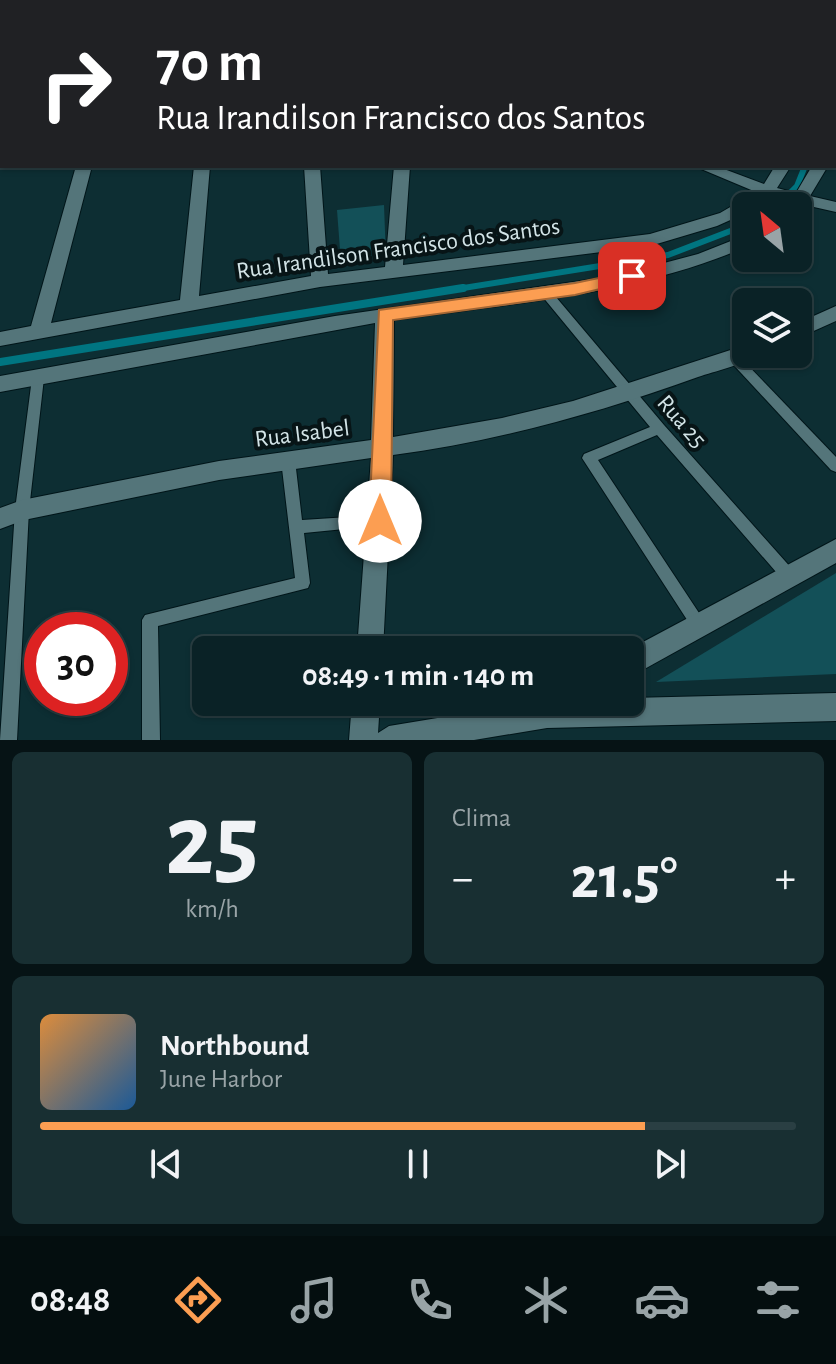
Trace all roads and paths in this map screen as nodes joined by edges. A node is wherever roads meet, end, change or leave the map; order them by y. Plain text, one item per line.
1 (83, 168) edge
2 (202, 168) edge
3 (312, 168) edge
4 (402, 168) edge
5 (707, 168) edge
6 (782, 168) edge
7 (819, 168) edge
8 (767, 191) junction
9 (803, 192) edge
10 (812, 205) edge
11 (836, 207) edge
12 (732, 247) edge
13 (393, 273) junction
14 (320, 281) junction
15 (546, 293) junction
16 (189, 305) junction
17 (836, 313) edge
18 (385, 315) junction
19 (812, 324) edge
20 (39, 331) junction
21 (0, 339) edge
22 (732, 357) edge
23 (752, 368) edge
24 (38, 378) junction
25 (0, 384) edge
26 (626, 391) junction
27 (659, 429) junction
28 (380, 450) junction
29 (288, 460) junction
30 (836, 466) edge
31 (22, 510) junction
32 (0, 519) edge
33 (380, 521) junction
34 (298, 527) junction
35 (836, 550) edge
36 (788, 575) junction
37 (698, 624) junction
38 (371, 636) edge
39 (644, 656) edge
40 (836, 707) edge
41 (644, 708) edge
42 (365, 716) edge
43 (515, 716) edge
44 (8, 740) edge
45 (151, 740) edge
46 (363, 740) edge
47 (389, 740) edge

1 - 20 street
2 - 16 street
3 - 14 street
4 - 13 street
5 - 8 street
6 - 8 street, Rua Irandilson Francisco dos Santos
7 - 9 street
8 - 13 street, Rua Irandilson Francisco dos Santos
10 - 11 street
12 - 15 street
13 - 14 street, Rua Irandilson Francisco dos Santos
14 - 16 street, Rua Irandilson Francisco dos Santos
15 - 18 street
15 - 26 lane, Rua 25
16 - 20 street, Rua Irandilson Francisco dos Santos
17 - 19 street
18 - 24 street
18 - 28 street
20 - 21 street, Rua Irandilson Francisco dos Santos
22 - 26 street, Rua Isabel
23 - 30 lane
24 - 25 street
24 - 31 lane
26 - 27 lane, Rua 25
26 - 28 street, Rua Isabel
27 - 36 lane, Rua 25
27 - 37 lane
28 - 29 street, Rua Isabel
28 - 33 street
29 - 31 street, Rua Isabel
29 - 34 lane
31 - 32 street, Rua Isabel
31 - 44 lane
33 - 34 lane
33 - 38 street
34 - 45 lane
35 - 36 street
36 - 37 street
37 - 39 street
40 - 41 street
42 - 46 street
43 - 47 street

